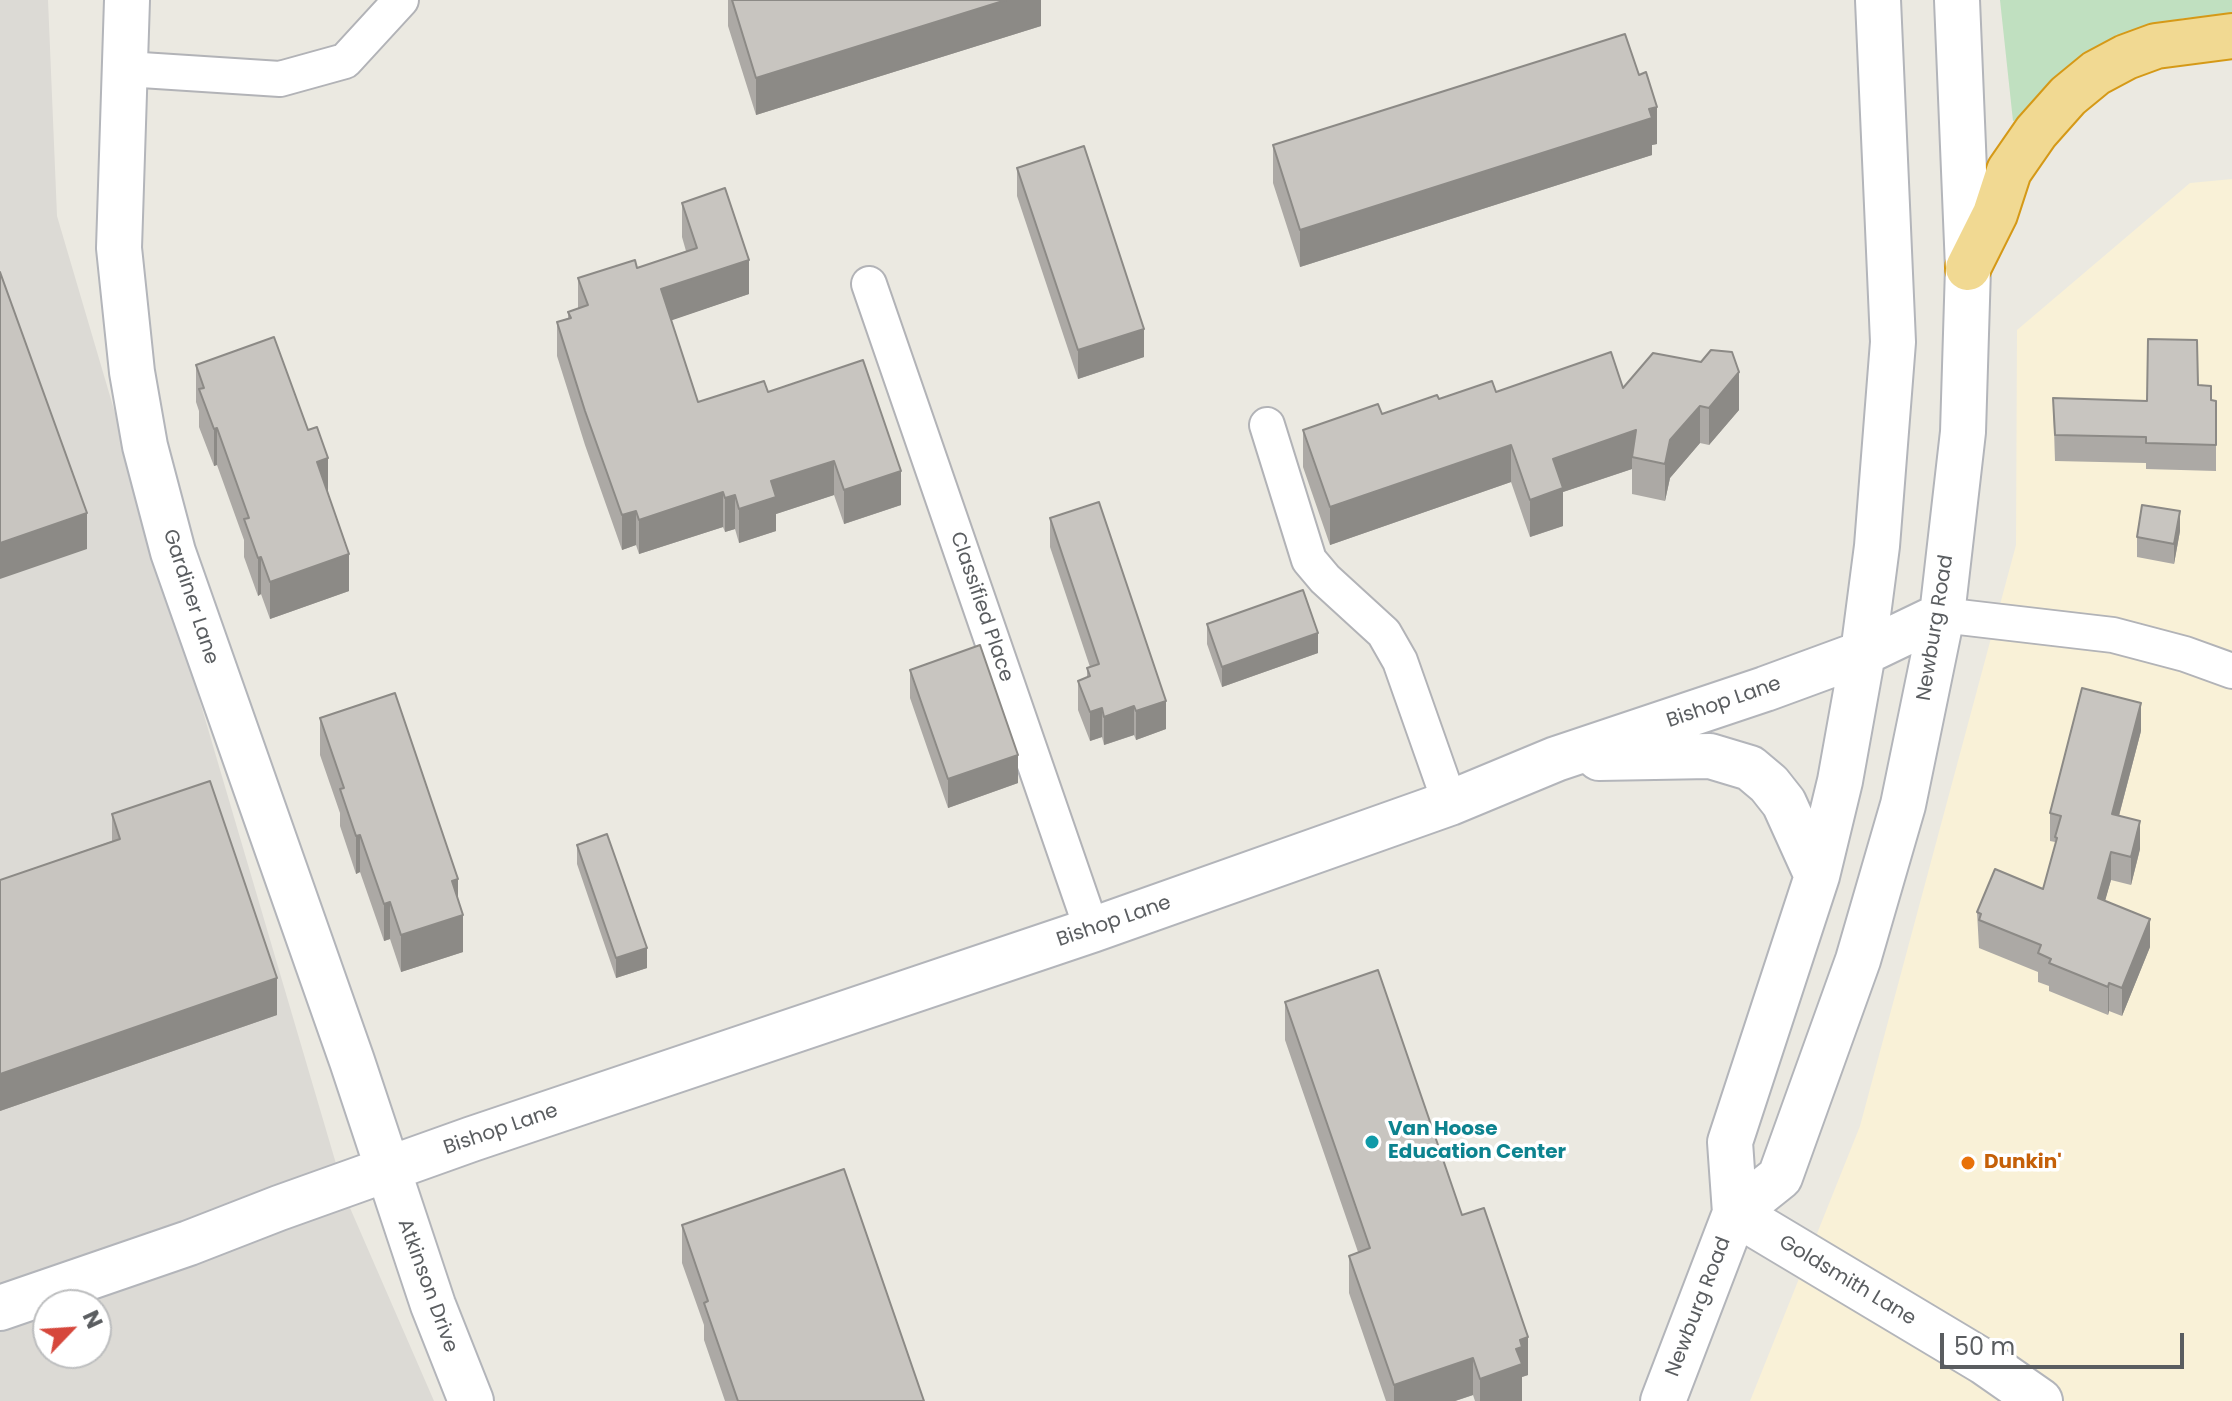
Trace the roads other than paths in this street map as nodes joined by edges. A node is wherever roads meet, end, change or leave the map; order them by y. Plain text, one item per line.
1 (127, 0) edge
2 (401, 0) edge
3 (1878, 0) edge
4 (1957, 0) edge
5 (2232, 36) edge
6 (126, 69) junction
7 (1968, 268) junction
8 (869, 284) dead end
9 (1267, 425) dead end
10 (1942, 615) junction
11 (1863, 653) junction
12 (2232, 671) edge
13 (1556, 759) junction
14 (1450, 803) junction
15 (1817, 876) junction
16 (1092, 930) junction
17 (386, 1170) junction
18 (1735, 1213) junction
19 (0, 1308) edge
20 (471, 1401) edge
21 (1663, 1401) edge
22 (2040, 1401) edge

1 - 6 street, Gardiner Lane
2 - 6 street
3 - 11 street, Newburg Road
4 - 7 street, Newburg Road
5 - 7 highway
6 - 17 street, Gardiner Lane
7 - 10 street, Newburg Road
8 - 16 street, Classified Place
9 - 14 street
10 - 11 street, Bishop Lane
10 - 12 street
10 - 18 street, Newburg Road
11 - 13 street, Bishop Lane
11 - 15 street, Newburg Road
13 - 14 street, Bishop Lane
13 - 15 street
14 - 16 street, Bishop Lane
15 - 18 street, Newburg Road
16 - 17 street, Bishop Lane
17 - 19 street, Bishop Lane
17 - 20 street, Atkinson Drive
18 - 21 street, Newburg Road
18 - 22 street, Goldsmith Lane

